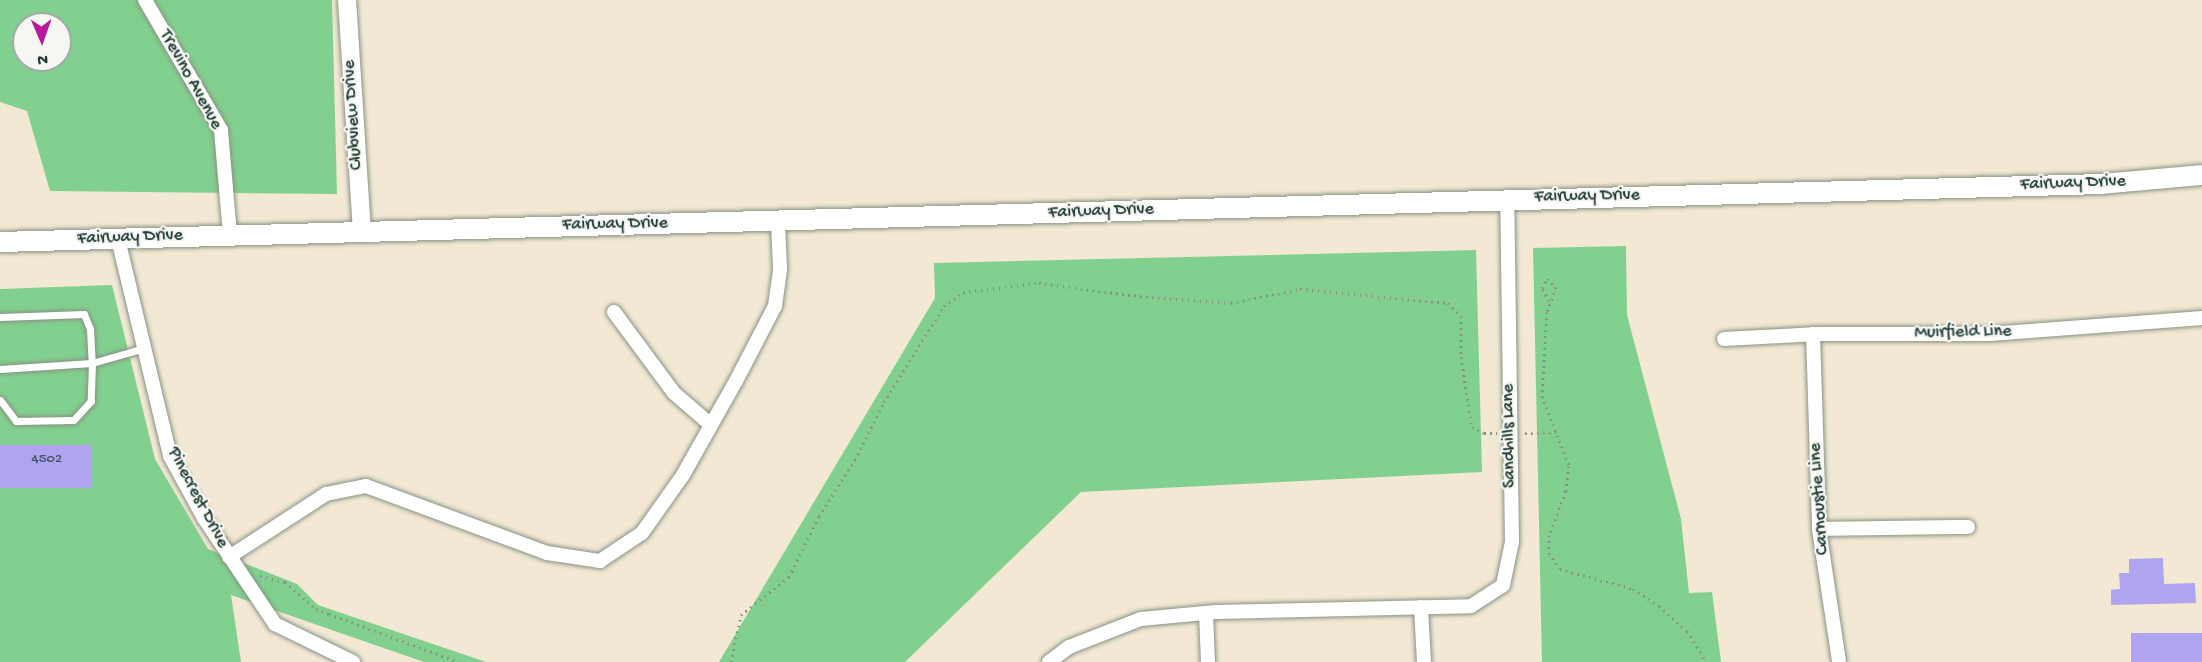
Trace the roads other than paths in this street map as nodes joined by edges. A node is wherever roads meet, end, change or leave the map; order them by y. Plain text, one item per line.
1 (145, 0) edge
2 (347, 0) edge
3 (2202, 175) edge
4 (1507, 199) junction
5 (778, 221) junction
6 (362, 231) junction
7 (230, 235) junction
8 (118, 239) junction
9 (0, 243) edge
10 (614, 312) dead end
11 (0, 316) edge
12 (2202, 318) edge
13 (1813, 334) junction
14 (1724, 339) dead end
15 (144, 348) junction
16 (92, 363) junction
17 (0, 369) edge
18 (0, 400) edge
19 (711, 425) junction
20 (1968, 527) dead end
21 (1819, 529) junction
22 (230, 557) junction
23 (1422, 607) junction
24 (1206, 613) junction
25 (353, 662) edge
26 (1049, 662) edge
27 (1208, 662) edge
28 (1424, 662) edge
29 (1839, 662) edge

1 - 7 street, Trevino Avenue
2 - 6 street, Clubview Drive
3 - 4 main road, Fairway Drive
4 - 5 main road, Fairway Drive
4 - 23 street, Sandhills Lane
5 - 6 main road, Fairway Drive
5 - 19 street
6 - 7 main road, Fairway Drive
7 - 8 main road, Fairway Drive
8 - 9 main road, Fairway Drive
8 - 15 street, Pinecrest Drive
10 - 19 street
11 - 16 lane
12 - 13 street, Muirfield Line
13 - 14 street, Muirfield Line
13 - 21 street, Carnoustie Line
15 - 16 lane
15 - 22 street, Pinecrest Drive
16 - 17 lane
16 - 18 lane
19 - 22 street
20 - 21 street
21 - 29 street, Carnoustie Line
22 - 25 street, Pinecrest Drive
23 - 24 street, Sandhills Lane
23 - 28 street
24 - 26 street, Sandhills Lane
24 - 27 street

